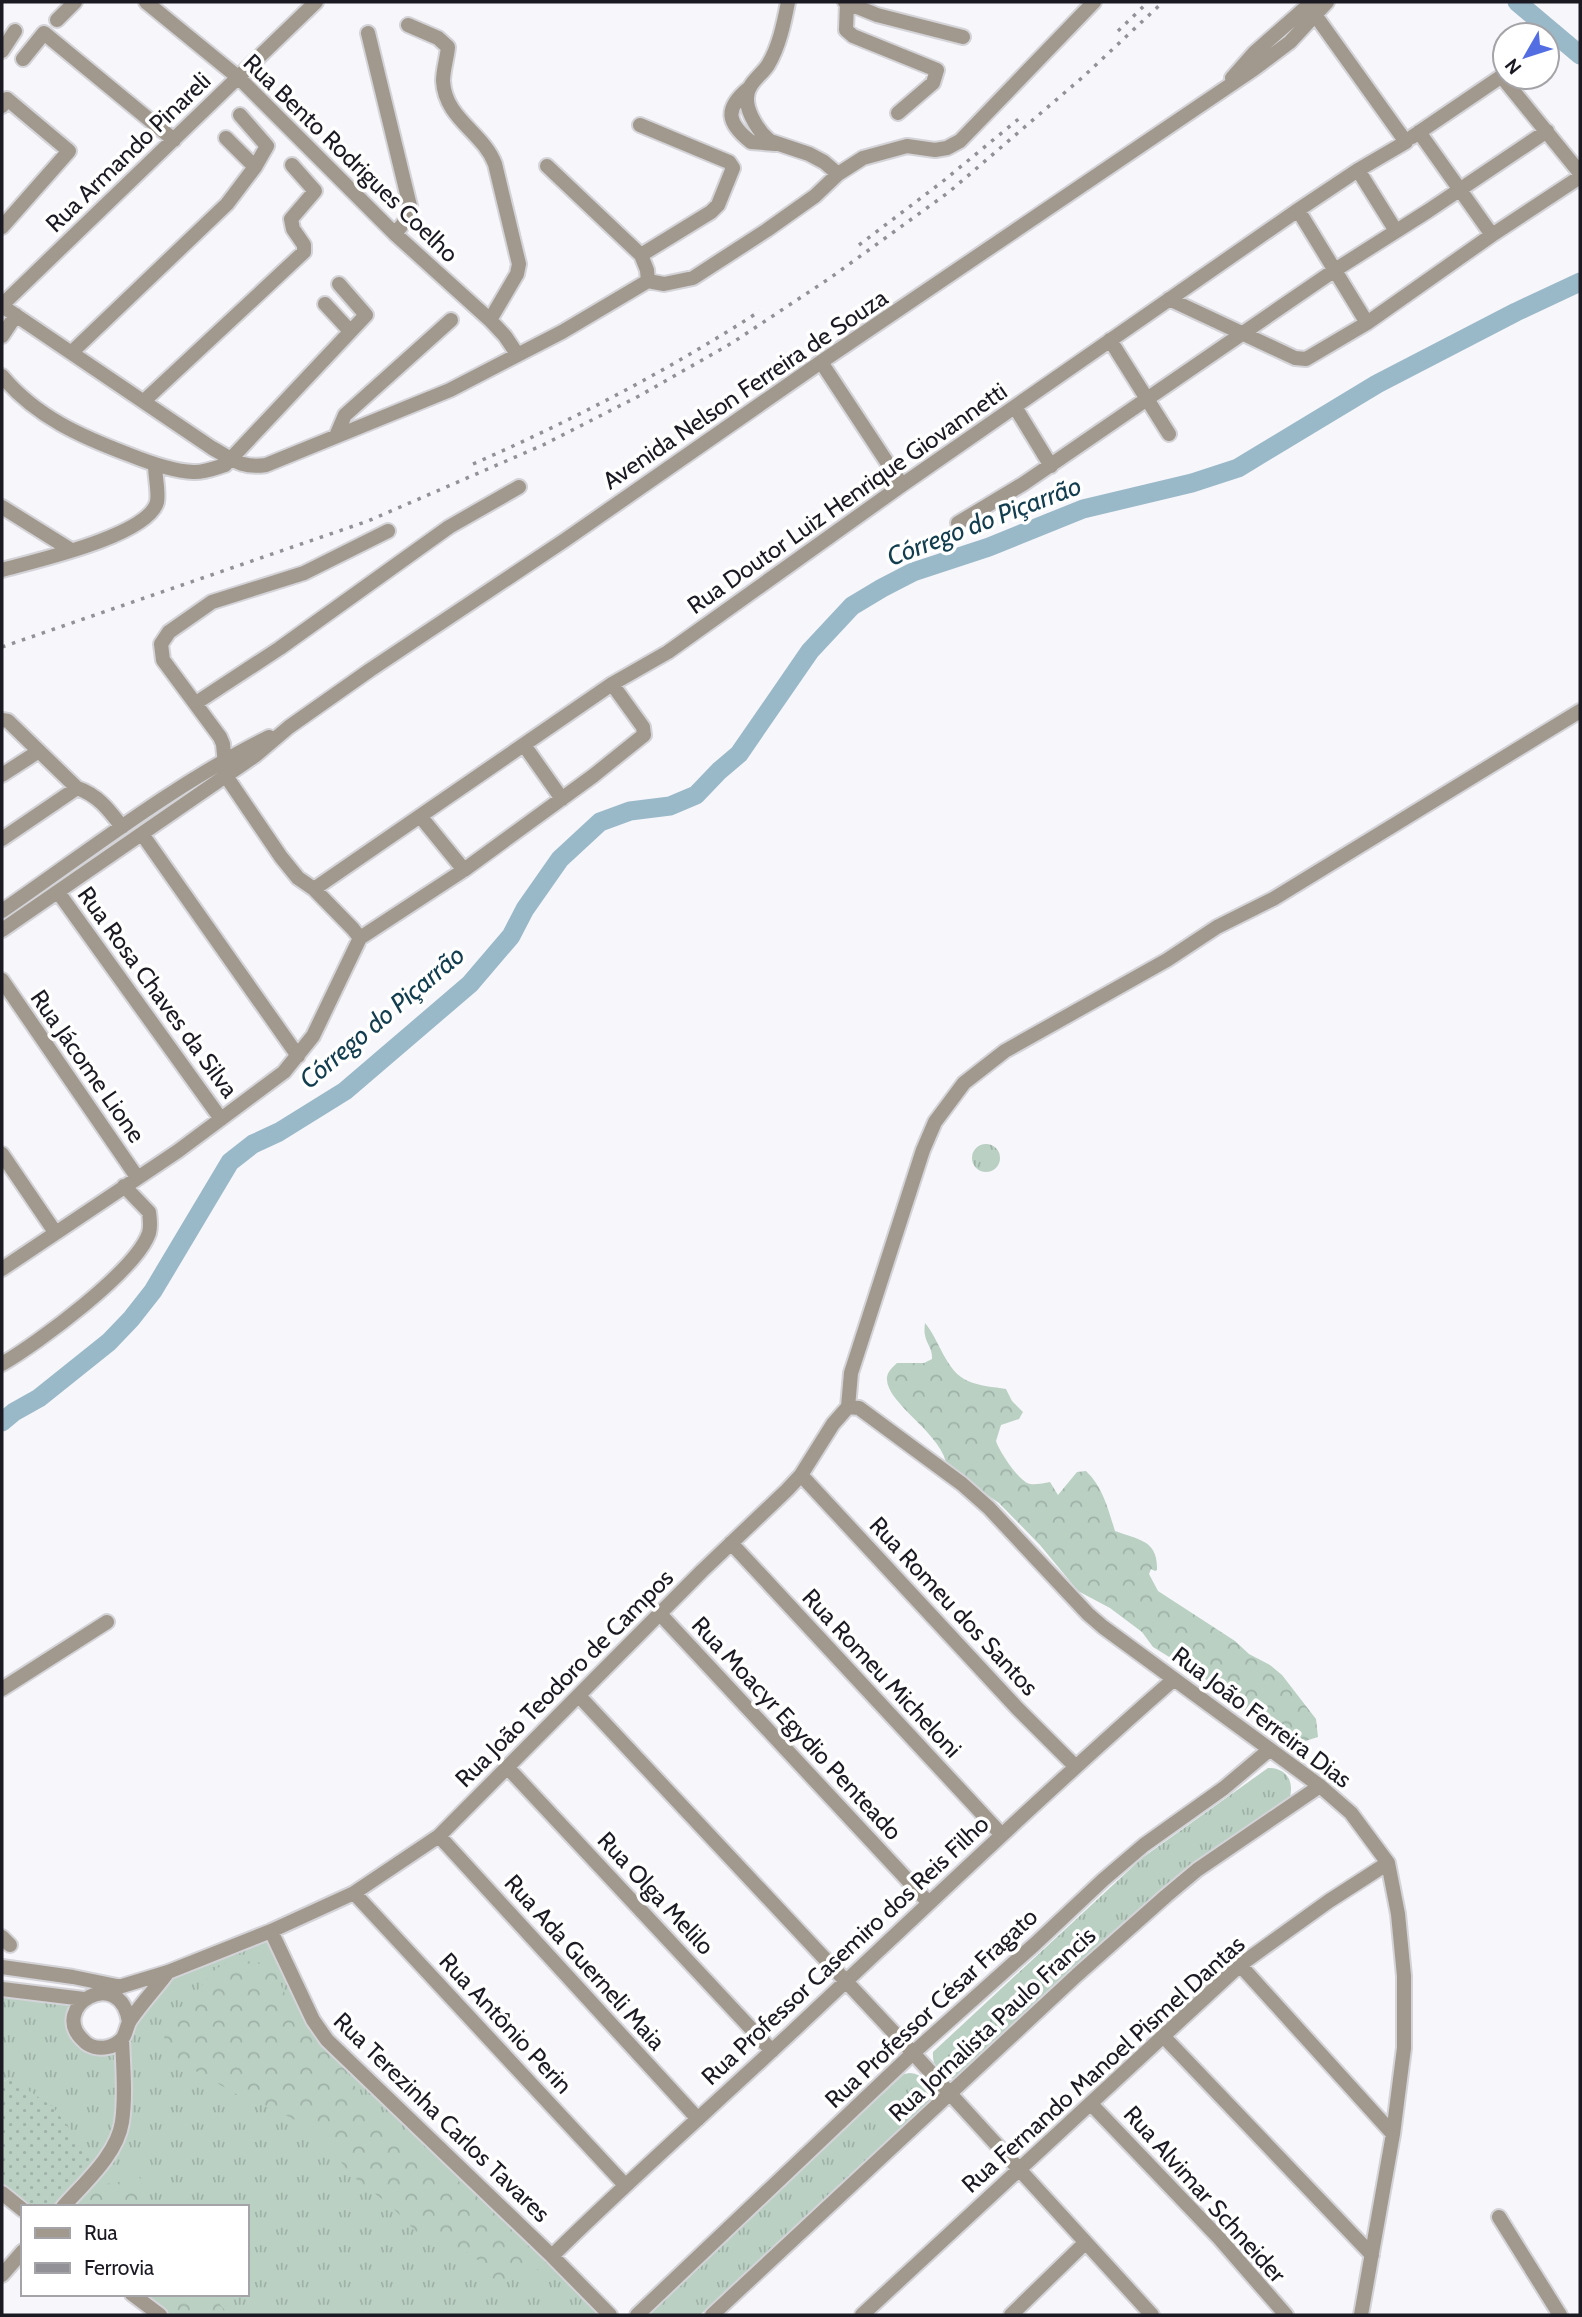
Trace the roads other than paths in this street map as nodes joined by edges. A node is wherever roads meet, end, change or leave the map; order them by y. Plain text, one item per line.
1 (75, 2) edge
2 (146, 2) edge
3 (316, 2) edge
4 (788, 2) edge
5 (846, 2) edge
6 (1094, 2) edge
7 (1327, 2) edge
8 (1312, 8) edge
9 (57, 20) dead end
10 (408, 25) dead end
11 (15, 31) dead end
12 (368, 33) dead end
13 (963, 37) dead end
14 (2, 51) edge
15 (23, 59) dead end
16 (239, 78) junction
17 (1491, 84) edge
18 (1515, 91) edge
19 (2, 106) edge
20 (898, 113) dead end
21 (240, 115) dead end
22 (640, 125) dead end
23 (1547, 131) junction
24 (1419, 132) junction
25 (226, 138) dead end
26 (174, 140) junction
27 (1405, 142) junction
28 (292, 165) dead end
29 (547, 166) dead end
30 (255, 167) junction
31 (1358, 170) junction
32 (838, 174) junction
33 (1580, 175) edge
34 (1460, 190) junction
35 (1298, 210) junction
36 (2, 227) edge
37 (1396, 231) junction
38 (395, 234) junction
39 (1492, 235) junction
40 (641, 255) junction
41 (1335, 270) junction
42 (648, 281) junction
43 (339, 284) dead end
44 (1169, 299) junction
45 (325, 304) dead end
46 (2, 306) edge
47 (16, 315) junction
48 (451, 320) dead end
49 (490, 320) junction
50 (1367, 323) junction
51 (350, 331) junction
52 (1242, 334) junction
53 (2, 336) edge
54 (1110, 340) junction
55 (72, 352) junction
56 (517, 354) junction
57 (821, 362) junction
58 (2, 376) edge
59 (1148, 399) junction
60 (144, 401) junction
61 (1015, 407) junction
62 (1169, 434) dead end
63 (336, 436) junction
64 (230, 458) junction
65 (155, 465) junction
66 (1051, 466) junction
67 (902, 485) junction
68 (519, 487) dead end
69 (2, 507) edge
70 (958, 523) dead end
71 (388, 531) dead end
72 (71, 550) junction
73 (2, 570) edge
74 (612, 684) junction
75 (195, 703) junction
76 (1580, 711) edge
77 (5, 721) edge
78 (289, 727) junction
79 (524, 745) junction
80 (38, 751) junction
81 (222, 761) junction
82 (2, 775) edge
83 (226, 776) junction
84 (76, 788) junction
85 (562, 799) junction
86 (420, 816) junction
87 (122, 827) junction
88 (142, 834) junction
89 (2, 839) edge
90 (464, 870) junction
91 (314, 890) junction
92 (58, 892) junction
93 (2, 911) edge
94 (2, 930) edge
95 (360, 938) junction
96 (2, 980) edge
97 (298, 1056) junction
98 (221, 1119) junction
99 (2, 1154) edge
100 (137, 1177) junction
101 (124, 1186) junction
102 (55, 1232) junction
103 (2, 1269) edge
104 (2, 1364) edge
105 (848, 1408) junction
106 (801, 1475) junction
107 (731, 1543) junction
108 (660, 1614) junction
109 (107, 1622) dead end
110 (1173, 1680) junction
111 (2, 1689) edge
112 (579, 1696) junction
113 (1269, 1750) junction
114 (1075, 1766) junction
115 (507, 1767) junction
116 (1320, 1786) junction
117 (1000, 1834) junction
118 (439, 1836) junction
119 (1388, 1863) junction
120 (354, 1893) junction
121 (929, 1903) junction
122 (271, 1931) junction
123 (1240, 1965) junction
124 (2, 1967) edge
125 (168, 1972) junction
126 (73, 1977) junction
127 (845, 1982) junction
128 (118, 1987) junction
129 (2, 1990) edge
130 (99, 1993) junction
131 (78, 1998) junction
132 (129, 2022) junction
133 (1164, 2037) junction
134 (122, 2039) junction
135 (772, 2051) junction
136 (914, 2053) junction
137 (950, 2094) junction
138 (1091, 2104) junction
139 (698, 2119) junction
140 (1393, 2134) junction
141 (1020, 2170) junction
142 (625, 2185) junction
143 (2, 2193) edge
144 (65, 2205) edge
145 (21, 2208) edge
146 (1499, 2217) dead end
147 (1085, 2243) junction
148 (21, 2253) edge
149 (1372, 2255) junction
150 (552, 2256) junction
151 (2, 2275) edge
152 (135, 2296) edge
153 (1014, 2314) edge
154 (160, 2315) edge
155 (610, 2315) edge
156 (637, 2315) edge
157 (712, 2315) edge
158 (862, 2315) edge
159 (1152, 2315) edge
160 (1286, 2315) edge
161 (1361, 2315) edge
162 (1560, 2315) edge

1 - 9 street
2 - 16 street, Rua Bento Rodrigues Coelho
3 - 16 street, Rua Armando Pinareli
4 - 32 street
5 - 13 street
5 - 20 street
6 - 32 street
7 - 8 street, Avenida Nelson Ferreira de Souza
8 - 27 street
8 - 57 street, Avenida Nelson Ferreira de Souza
10 - 49 street
11 - 14 street
12 - 38 street
15 - 26 street
16 - 26 street, Rua Armando Pinareli
16 - 38 street, Rua Bento Rodrigues Coelho
17 - 24 street, Rua Doutor Luiz Henrique Giovannetti
18 - 23 street
19 - 36 street
21 - 30 street
22 - 40 street
23 - 33 street
23 - 34 street
24 - 27 street, Rua Doutor Luiz Henrique Giovannetti
24 - 34 street
25 - 30 street
26 - 46 street, Rua Armando Pinareli
27 - 31 street, Rua Doutor Luiz Henrique Giovannetti
28 - 60 street
29 - 40 street
30 - 55 street
31 - 35 street, Rua Doutor Luiz Henrique Giovannetti
31 - 37 street
32 - 42 street
33 - 39 street
34 - 37 street
34 - 39 street
35 - 41 street
35 - 44 street, Rua Doutor Luiz Henrique Giovannetti
37 - 41 street
38 - 49 street, Rua Bento Rodrigues Coelho
39 - 50 street
40 - 42 street
41 - 50 street
41 - 52 street
42 - 56 street
43 - 51 street
44 - 52 street
44 - 54 street, Rua Doutor Luiz Henrique Giovannetti
45 - 51 street
46 - 47 street
47 - 53 street
47 - 55 street
48 - 63 street
49 - 56 street, Rua Bento Rodrigues Coelho
50 - 52 street
51 - 64 street
52 - 59 street
54 - 59 street
54 - 61 street, Rua Doutor Luiz Henrique Giovannetti
55 - 60 street
56 - 63 street
57 - 67 street
57 - 78 street, Avenida Nelson Ferreira de Souza
58 - 65 street
59 - 62 street
59 - 66 street
60 - 64 street
61 - 66 street
61 - 67 street, Rua Doutor Luiz Henrique Giovannetti
63 - 64 street
64 - 65 street
65 - 72 street
66 - 70 street
67 - 74 street, Rua Doutor Luiz Henrique Giovannetti
68 - 75 street
69 - 72 street
71 - 75 street
72 - 73 street
74 - 79 street, Rua Doutor Luiz Henrique Giovannetti
74 - 85 street
75 - 81 street
76 - 105 street
77 - 80 street
78 - 81 street, Avenida Nelson Ferreira de Souza
78 - 83 street, Avenida Nelson Ferreira de Souza
79 - 85 street
79 - 86 street, Rua Doutor Luiz Henrique Giovannetti
80 - 82 street
80 - 84 street
81 - 83 street
81 - 87 street, Avenida Nelson Ferreira de Souza
83 - 88 street, Avenida Nelson Ferreira de Souza
83 - 91 street
84 - 87 street
84 - 89 street
85 - 90 street
86 - 90 street
86 - 91 street, Rua Doutor Luiz Henrique Giovannetti
87 - 93 street, Avenida Nelson Ferreira de Souza
88 - 92 street, Avenida Nelson Ferreira de Souza
88 - 97 street
90 - 95 street
91 - 95 street
92 - 94 street, Avenida Nelson Ferreira de Souza
92 - 98 street, Rua Rosa Chaves da Silva
95 - 97 street
96 - 100 street, Rua Jácome Lione
97 - 98 street
98 - 100 street
99 - 102 street
100 - 101 street
101 - 102 street
101 - 104 street
102 - 103 street
105 - 106 street, Rua João Teodoro de Campos
105 - 110 street, Rua João Ferreira Dias
106 - 107 street, Rua João Teodoro de Campos
106 - 114 street, Rua Romeu dos Santos
107 - 108 street, Rua João Teodoro de Campos
107 - 117 street, Rua Romeu Micheloni
108 - 112 street, Rua João Teodoro de Campos
108 - 121 street, Rua Moacyr Egydio Penteado
109 - 111 street
110 - 113 street, Rua João Ferreira Dias
110 - 114 street, Rua Professor Casemiro dos Reis Filho
112 - 115 street, Rua João Teodoro de Campos
112 - 127 street
113 - 116 street, Rua João Ferreira Dias
113 - 136 street, Rua Professor César Fragato
114 - 117 street, Rua Professor Casemiro dos Reis Filho
115 - 118 street, Rua João Teodoro de Campos
115 - 135 street, Rua Olga Melilo
116 - 119 street, Rua João Ferreira Dias
116 - 137 street, Rua Jornalista Paulo Francis
117 - 121 street, Rua Professor Casemiro dos Reis Filho
118 - 120 street, Rua João Teodoro de Campos
118 - 139 street, Rua Ada Guerneli Maia
119 - 123 street, Rua Fernando Manoel Pismel Dantas
119 - 140 street, Rua João Ferreira Dias
120 - 122 street, Rua João Teodoro de Campos
120 - 142 street, Rua Antônio Perin
121 - 127 street, Rua Professor Casemiro dos Reis Filho
122 - 125 street, Rua João Teodoro de Campos
122 - 150 street, Rua Terezinha Carlos Tavares
123 - 133 street, Rua Fernando Manoel Pismel Dantas
123 - 140 street
124 - 126 street
125 - 128 street, Rua João Teodoro de Campos
125 - 132 street
126 - 128 street
126 - 131 street
127 - 135 street, Rua Professor Casemiro dos Reis Filho
127 - 136 street
128 - 130 street, Rua João Teodoro de Campos
129 - 131 street
130 - 131 street
130 - 132 street
131 - 134 street
132 - 134 street
133 - 138 street, Rua Fernando Manoel Pismel Dantas
133 - 149 street
134 - 144 street
135 - 139 street, Rua Professor Casemiro dos Reis Filho
136 - 137 street
136 - 156 street, Rua Professor César Fragato
137 - 141 street
137 - 157 street, Rua Jornalista Paulo Francis
138 - 141 street, Rua Fernando Manoel Pismel Dantas
138 - 160 street, Rua Alvimar Schneider
139 - 142 street, Rua Professor Casemiro dos Reis Filho
140 - 149 street, Rua João Ferreira Dias
141 - 147 street
141 - 158 street, Rua Fernando Manoel Pismel Dantas
142 - 150 street, Rua Professor Casemiro dos Reis Filho
143 - 145 street
146 - 162 street
147 - 153 street
147 - 159 street
148 - 151 street
149 - 161 street, Rua João Ferreira Dias
150 - 155 street, Rua Terezinha Carlos Tavares
152 - 154 street

